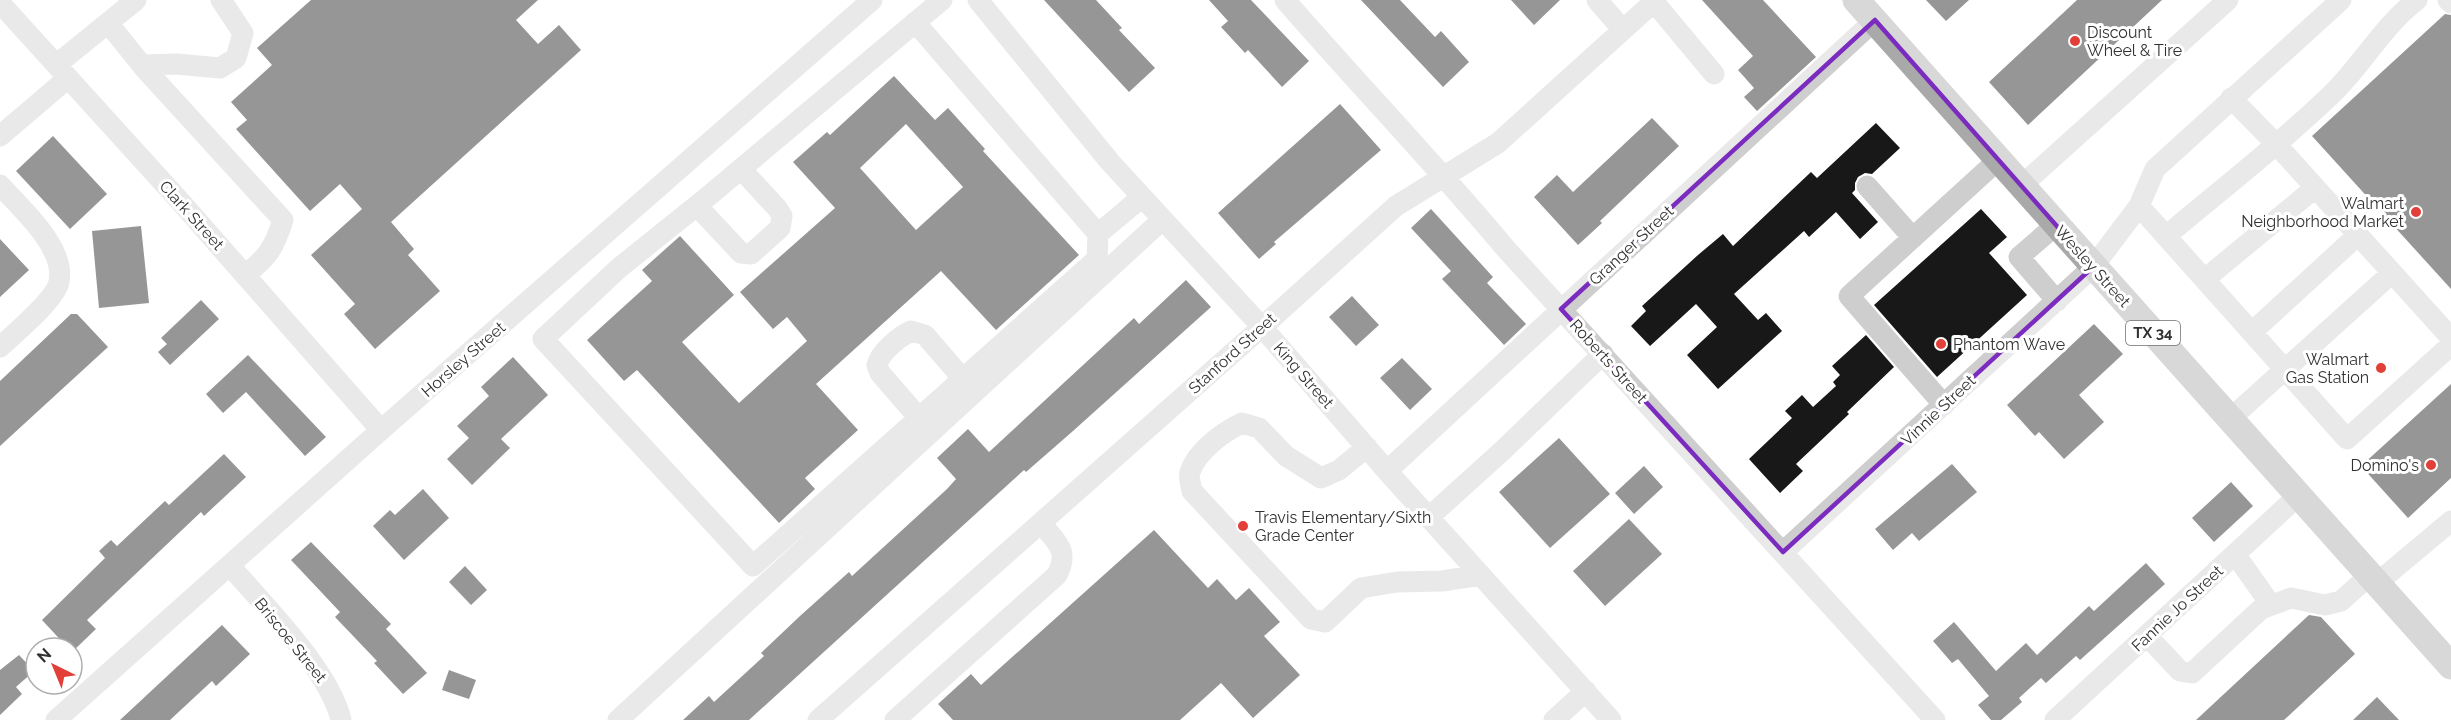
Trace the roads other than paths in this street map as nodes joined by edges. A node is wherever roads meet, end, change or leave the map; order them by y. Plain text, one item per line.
1 (136, 0) edge
2 (221, 0) edge
3 (872, 0) edge
4 (942, 0) edge
5 (978, 0) edge
6 (1285, 0) edge
7 (1597, 0) edge
8 (1856, 0) edge
9 (2228, 0) edge
10 (2341, 0) edge
11 (2417, 0) edge
12 (2448, 0) edge
13 (1655, 1) edge
14 (0, 3) edge
15 (2451, 3) edge
16 (1875, 20) junction
17 (915, 22) junction
18 (108, 23) junction
19 (1623, 30) junction
20 (142, 65) junction
21 (62, 71) junction
22 (1714, 74) dead end
23 (2230, 98) junction
24 (0, 136) edge
25 (2276, 144) junction
26 (1998, 160) junction
27 (741, 169) junction
28 (1445, 176) junction
29 (0, 185) edge
30 (1867, 186) dead end
31 (2021, 186) junction
32 (2315, 188) junction
33 (1142, 197) junction
34 (697, 206) junction
35 (2139, 206) junction
36 (1162, 220) junction
37 (2056, 225) junction
38 (1098, 234) junction
39 (2166, 236) junction
40 (2358, 236) junction
41 (1913, 238) junction
42 (2093, 267) junction
43 (2392, 273) junction
44 (245, 275) junction
45 (2205, 279) junction
46 (2057, 301) junction
47 (1562, 309) junction
48 (1262, 327) junction
49 (2252, 332) junction
50 (2451, 338) edge
51 (2451, 345) edge
52 (0, 347) edge
53 (1603, 354) junction
54 (2285, 369) junction
55 (963, 379) junction
56 (1944, 405) junction
57 (919, 418) junction
58 (2230, 419) junction
59 (381, 430) junction
60 (1367, 447) junction
61 (1387, 471) junction
62 (2299, 495) junction
63 (1429, 517) junction
64 (2451, 521) edge
65 (1041, 523) junction
66 (1783, 552) junction
67 (2235, 554) junction
68 (231, 567) junction
69 (1481, 575) junction
70 (2374, 579) junction
71 (2271, 605) junction
72 (2146, 636) junction
73 (2451, 666) edge
74 (1586, 691) junction
75 (57, 720) edge
76 (341, 720) edge
77 (618, 720) edge
78 (818, 720) edge
79 (896, 720) edge
80 (1554, 720) edge
81 (1611, 720) edge
82 (1935, 720) edge
83 (2055, 720) edge

1 - 18 street
2 - 20 street
3 - 59 street, Horsley Street
4 - 17 street
5 - 33 street, King Street
6 - 28 street, Roberts Street
7 - 19 street
8 - 16 main road, Wesley Street / TX 34
9 - 31 street
10 - 23 street, Vinnie Street
11 - 25 street
12 - 15 street
13 - 19 street, Stanford Street
13 - 22 street
14 - 21 street, Clark Street
16 - 26 main road, Wesley Street / TX 34
16 - 47 street, Granger Street
17 - 27 street
17 - 38 street
18 - 20 street
18 - 21 street
19 - 28 street, Stanford Street
20 - 44 street
21 - 24 street
21 - 44 street, Clark Street
23 - 25 street
23 - 35 street, Vinnie Street
25 - 32 street
25 - 39 street
26 - 31 main road, Wesley Street / TX 34
26 - 41 street
27 - 34 street
27 - 34 street
28 - 47 street, Roberts Street
28 - 48 street, Stanford Street
29 - 52 street
30 - 41 street
31 - 37 main road, Wesley Street / TX 34
32 - 40 street
32 - 45 street
33 - 36 street, King Street
33 - 38 street
34 - 57 street
35 - 39 street
35 - 42 street, Vinnie Street
36 - 48 street, King Street
36 - 77 street
37 - 42 main road, Wesley Street / TX 34
37 - 46 street
38 - 55 street
39 - 45 street
40 - 43 street
40 - 49 street
41 - 56 street
42 - 46 street, Vinnie Street
42 - 58 main road, Wesley Street / TX 34
43 - 50 street
43 - 54 street
44 - 59 street, Clark Street
45 - 49 street
46 - 56 street, Vinnie Street
47 - 53 street, Roberts Street
47 - 61 street, Granger Street
48 - 60 street, King Street
48 - 65 street, Stanford Street
49 - 54 street
51 - 54 street
53 - 63 street
53 - 66 street, Roberts Street
54 - 58 street
55 - 57 street
55 - 57 street
56 - 66 street, Vinnie Street
58 - 62 main road, Wesley Street / TX 34
59 - 68 street, Horsley Street
60 - 61 street, King Street
60 - 69 street
61 - 63 street, King Street
62 - 67 street, Fannie Jo Street
62 - 70 main road, Wesley Street / TX 34
63 - 69 street, King Street
64 - 70 street
65 - 78 street, Stanford Street
65 - 79 street
66 - 82 street, Roberts Street
67 - 71 street
67 - 72 street, Fannie Jo Street
68 - 75 street, Horsley Street
68 - 76 street, Briscoe Street
69 - 74 street, King Street
70 - 71 street
70 - 73 main road, Wesley Street / TX 34
71 - 72 street
72 - 83 street, Fannie Jo Street
74 - 80 street
74 - 81 street, King Street

